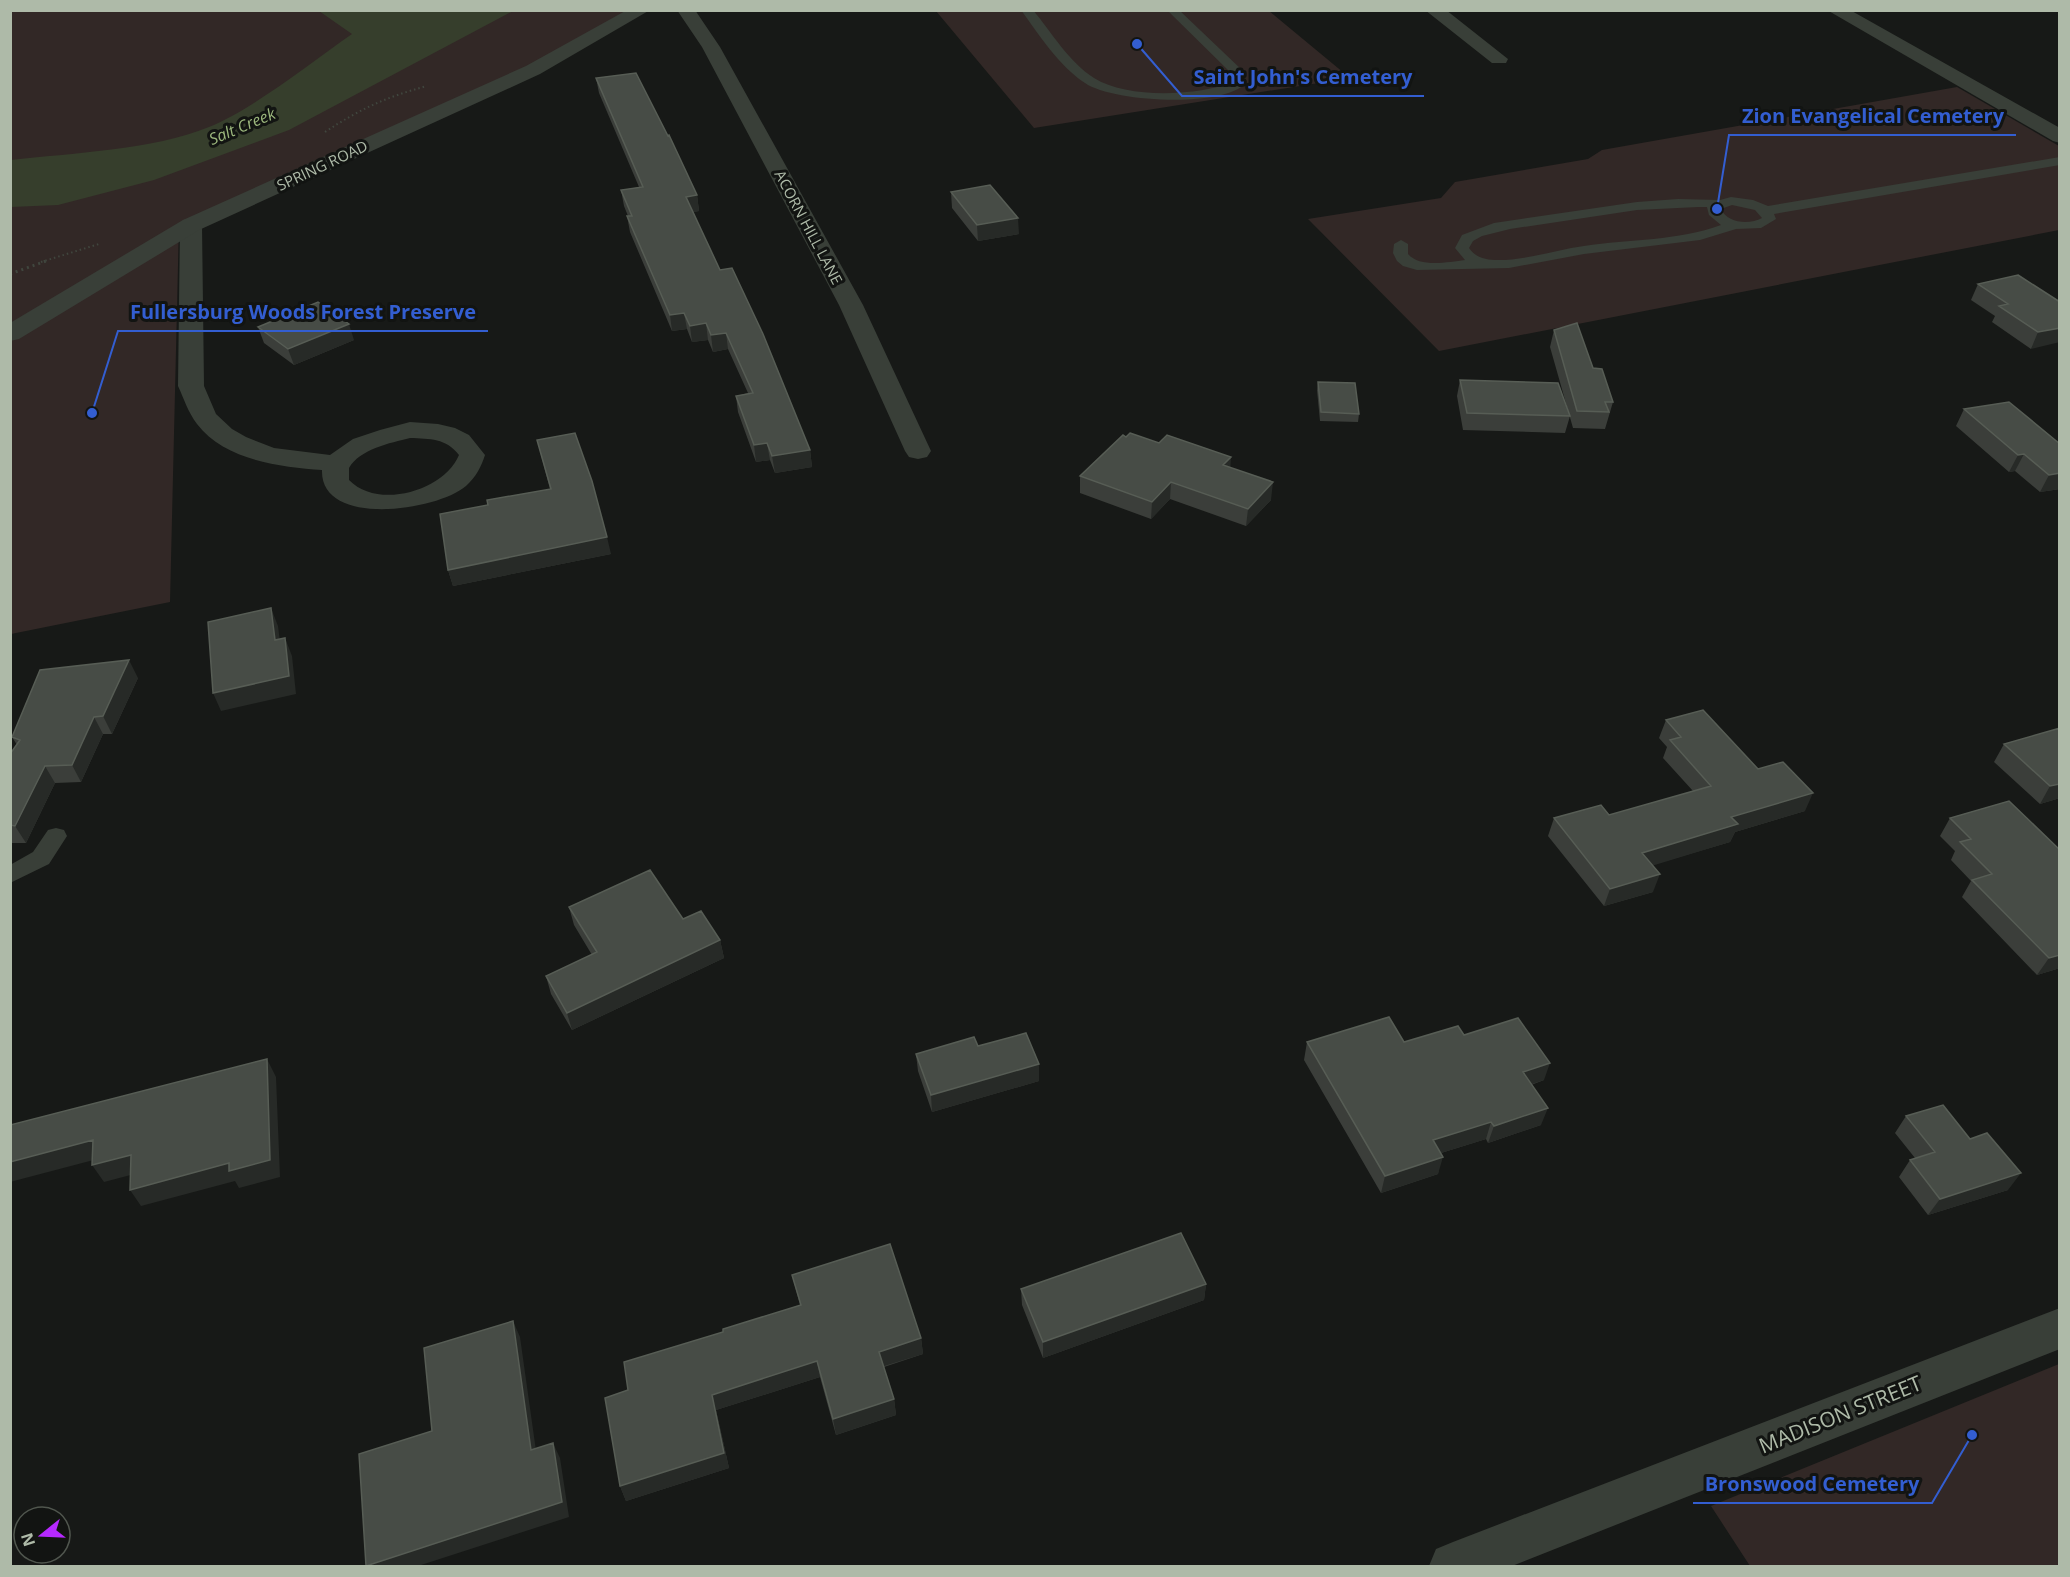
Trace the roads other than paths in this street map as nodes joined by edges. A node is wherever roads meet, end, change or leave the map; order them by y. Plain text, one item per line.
1 (641, 10) edge
2 (686, 10) edge
3 (1026, 10) edge
4 (1172, 10) edge
5 (1434, 10) edge
6 (1836, 10) edge
7 (1499, 59) dead end
8 (2060, 137) edge
9 (2060, 161) edge
10 (1719, 204) junction
11 (1766, 211) junction
12 (191, 225) junction
13 (1734, 225) junction
14 (1401, 244) dead end
15 (1483, 263) junction
16 (10, 334) edge
17 (918, 451) dead end
18 (337, 463) dead end
19 (56, 836) dead end
20 (10, 875) edge
21 (2060, 1328) edge
22 (1453, 1566) edge

1 - 12 street, SPRING ROAD
2 - 17 street, ACORN HILL LANE
3 - 4 lane
5 - 7 street
6 - 8 street
9 - 11 lane
10 - 11 lane
10 - 13 lane
10 - 15 lane
11 - 13 lane
12 - 16 street, SPRING ROAD
12 - 18 street
13 - 15 lane
14 - 15 lane
19 - 20 lane
21 - 22 street, MADISON STREET

